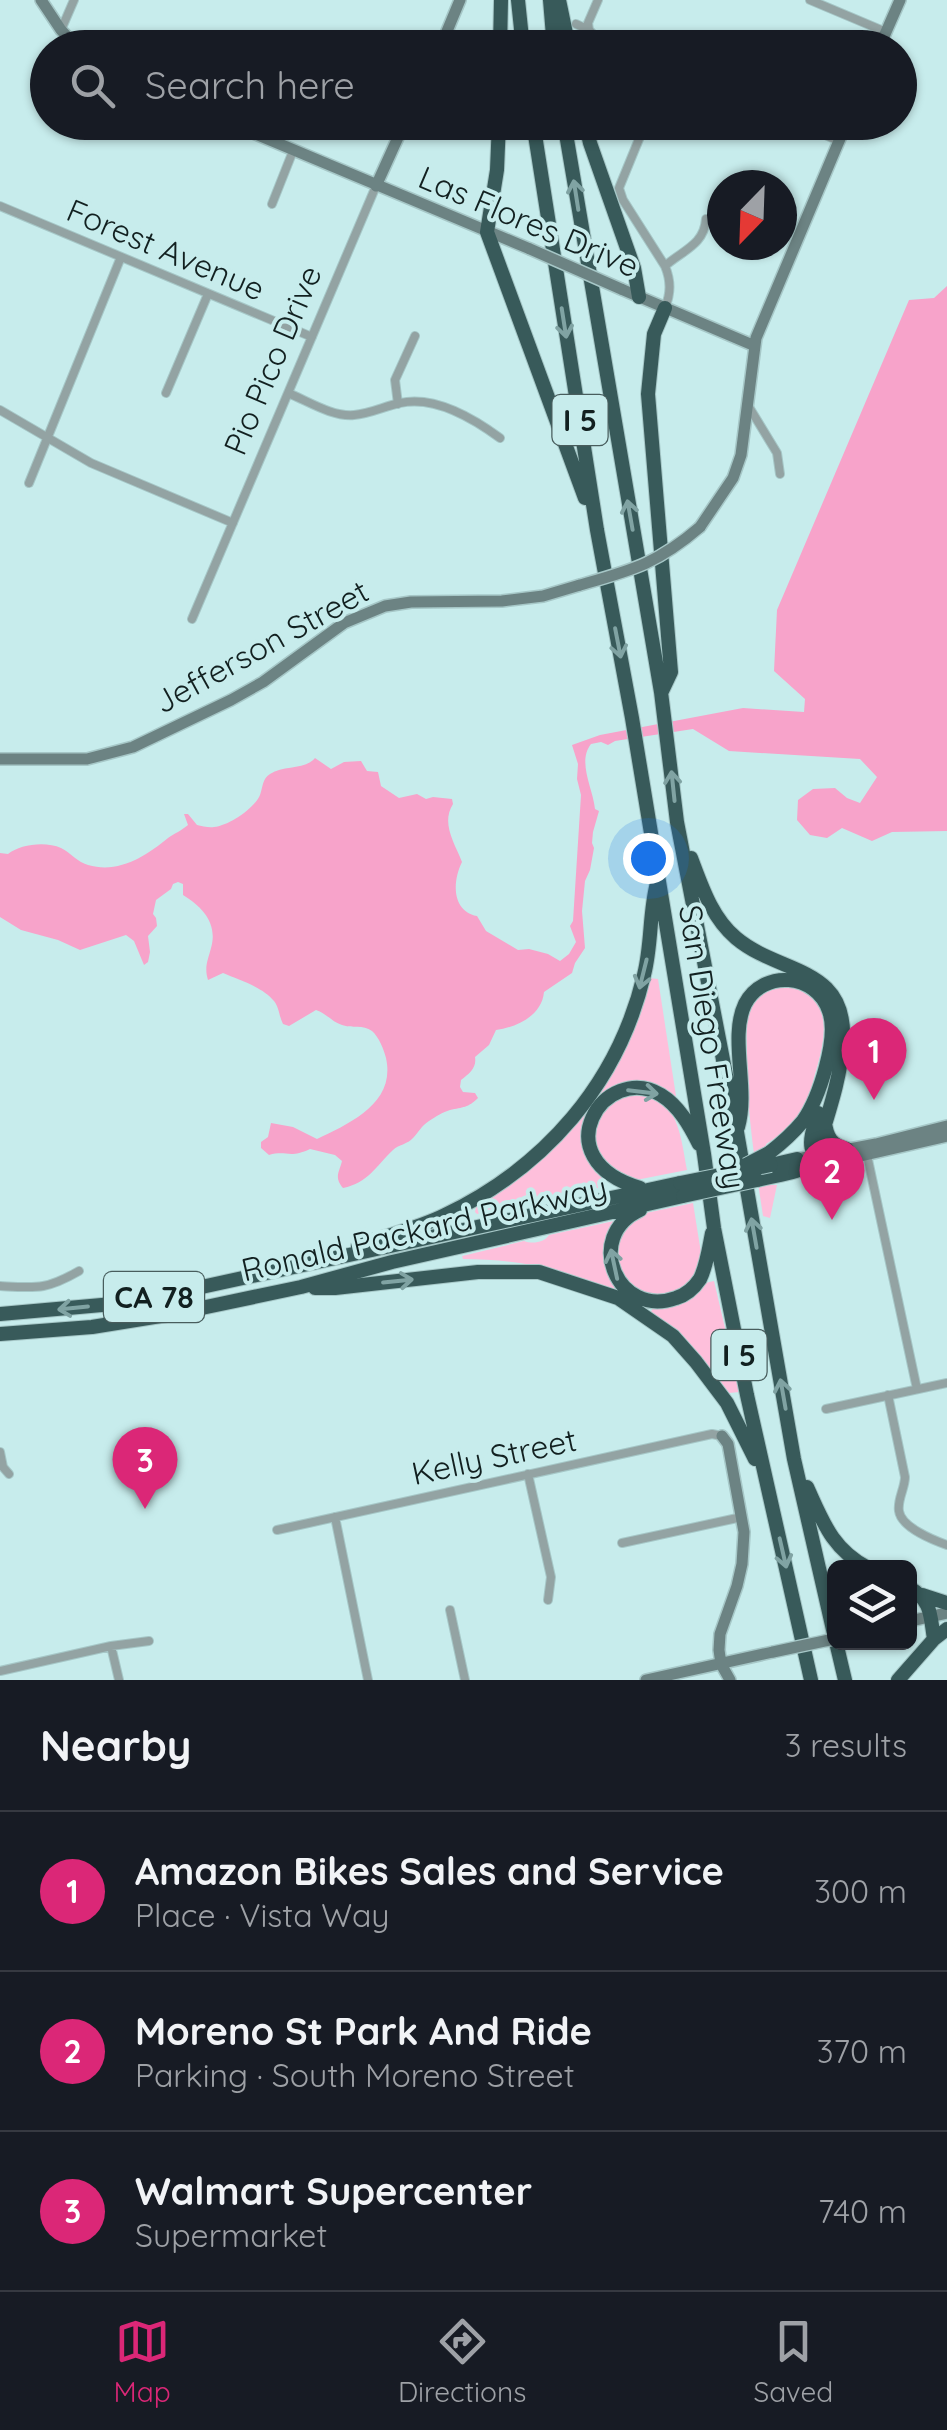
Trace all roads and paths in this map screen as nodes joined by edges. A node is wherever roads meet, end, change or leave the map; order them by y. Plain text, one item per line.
1 (42, 0) edge
2 (74, 0) edge
3 (460, 0) edge
4 (501, 0) edge
5 (518, 0) edge
6 (550, 0) edge
7 (559, 0) edge
8 (598, 0) edge
9 (810, 0) edge
10 (900, 0) edge
11 (576, 24) dead end
12 (61, 30) joint
13 (448, 30) edge
14 (500, 30) edge
15 (520, 30) edge
16 (552, 30) edge
17 (565, 30) edge
18 (589, 30) joint
19 (881, 30) edge
20 (887, 30) edge
21 (268, 140) edge
22 (397, 140) edge
23 (498, 140) edge
24 (536, 140) edge
25 (567, 140) edge
26 (589, 140) edge
27 (639, 140) edge
28 (839, 141) edge
29 (293, 151) junction
30 (376, 186) junction
31 (272, 204) dead end
32 (0, 206) edge
33 (706, 219) dead end
34 (487, 232) junction
35 (121, 257) junction
36 (665, 266) junction
37 (208, 294) junction
38 (639, 297) junction
39 (665, 308) junction
40 (415, 336) dead end
41 (312, 337) junction
42 (754, 346) junction
43 (166, 392) dead end
44 (288, 393) junction
45 (398, 404) junction
46 (748, 405) junction
47 (0, 410) edge
48 (46, 438) junction
49 (500, 438) dead end
50 (780, 474) dead end
51 (29, 483) dead end
52 (233, 522) junction
53 (597, 530) junction
54 (192, 619) dead end
55 (661, 692) junction
56 (0, 759) edge
57 (677, 822) junction
58 (658, 878) junction
59 (821, 1078) junction
60 (825, 1122) junction
61 (947, 1126) edge
62 (737, 1132) junction
63 (947, 1136) edge
64 (913, 1138) junction
65 (847, 1150) junction
66 (704, 1154) junction
67 (867, 1155) junction
68 (816, 1156) junction
69 (836, 1162) junction
70 (799, 1164) junction
71 (770, 1165) junction
72 (682, 1189) junction
73 (646, 1190) junction
74 (657, 1202) junction
75 (714, 1228) junction
76 (306, 1264) junction
77 (79, 1272) dead end
78 (0, 1286) edge
79 (300, 1287) junction
80 (0, 1314) edge
81 (0, 1334) edge
82 (947, 1383) edge
83 (917, 1389) junction
84 (888, 1396) junction
85 (826, 1410) dead end
86 (722, 1436) joint
87 (0, 1452) edge
88 (794, 1459) junction
89 (9, 1474) dead end
90 (528, 1474) junction
91 (766, 1482) junction
92 (335, 1517) junction
93 (742, 1517) junction
94 (276, 1530) dead end
95 (622, 1543) dead end
96 (947, 1544) edge
97 (854, 1560) edge
98 (917, 1591) edge
99 (917, 1592) edge
100 (548, 1600) dead end
101 (827, 1603) edge
102 (947, 1603) edge
103 (450, 1610) dead end
104 (947, 1614) edge
105 (930, 1617) junction
106 (917, 1620) edge
107 (947, 1629) edge
108 (934, 1639) junction
109 (827, 1640) edge
110 (149, 1641) dead end
111 (111, 1646) junction
112 (838, 1650) edge
113 (721, 1664) junction
114 (0, 1671) edge
115 (118, 1680) edge
116 (368, 1680) edge
117 (465, 1680) edge
118 (646, 1680) edge
119 (730, 1680) edge
120 (812, 1680) edge
121 (845, 1680) edge
122 (898, 1680) edge

1 - 12 main road
2 - 12 street
3 - 13 main road
4 - 14 highway
5 - 15 highway
6 - 16 highway
7 - 17 highway
8 - 18 street
9 - 19 street
10 - 20 main road
11 - 18 street
21 - 29 main road, Las Flores Drive
22 - 30 main road, Pio Pico Drive
23 - 34 highway
24 -> 53 highway, San Diego Freeway / I 5
55 -> 25 highway, San Diego Freeway / I 5
26 - 38 highway
27 - 36 street
28 - 42 main road, Jefferson Street
29 - 30 main road, Las Flores Drive
29 - 31 street
30 - 34 main road, Las Flores Drive
30 - 41 street, Pio Pico Drive
32 - 35 street, Forest Avenue
33 - 36 street
34 - 38 main road, Las Flores Drive, bridge
34 - 53 highway
35 - 37 street, Forest Avenue
35 - 48 street
36 - 39 street
37 - 41 street, Forest Avenue
37 - 43 street
38 - 39 main road, Las Flores Drive
39 - 42 main road, Las Flores Drive
39 - 55 highway
40 - 45 street
41 - 44 street, Pio Pico Drive
42 - 46 main road, Jefferson Street
44 - 45 street
44 - 52 street, Pio Pico Drive
45 - 49 street
46 - 50 street
46 - 56 main road, Jefferson Street, bridge
47 - 48 street
48 - 51 street
48 - 52 street
52 - 54 street, Pio Pico Drive
53 -> 58 highway, San Diego Freeway / I 5
57 -> 55 highway, San Diego Freeway / I 5
57 - 60 highway
57 - 62 highway, San Diego Freeway / I 5
58 - 66 highway, San Diego Freeway / I 5
58 -> 76 highway
59 - 62 highway
59 - 68 highway
59 - 71 highway
60 - 65 highway
60 - 68 highway
61 - 64 main road
88 -> 62 highway, San Diego Freeway / I 5
63 - 64 main road
64 - 65 main road
64 - 67 main road
65 - 68 main road
73 -> 66 highway
66 - 75 highway, San Diego Freeway / I 5
67 - 69 main road
67 - 83 street
68 - 69 highway
68 - 70 highway
69 - 70 main road
70 - 71 highway
71 - 72 highway, Ronald Packard Parkway / CA 78, bridge
71 - 72 highway, Ronald Packard Parkway / CA 78, bridge
72 - 73 highway, Ronald Packard Parkway / CA 78
72 - 74 highway, Ronald Packard Parkway / CA 78
73 - 76 highway, Ronald Packard Parkway / CA 78
75 -> 74 highway
74 - 79 highway, Ronald Packard Parkway / CA 78
75 - 91 highway, San Diego Freeway / I 5
76 -> 80 highway, Ronald Packard Parkway / CA 78
77 - 78 street
79 - 81 highway, Ronald Packard Parkway / CA 78
79 -> 91 highway
82 - 83 street
83 - 84 street
84 - 85 street
84 - 96 street
86 - 90 street, Kelly Street
86 - 93 main road
87 - 89 street
88 - 97 highway
88 - 101 highway, San Diego Freeway / I 5
90 - 92 street, Kelly Street
90 - 100 street
91 -> 120 highway, San Diego Freeway / I 5
92 - 94 street, Kelly Street
92 - 116 street
93 - 95 street
93 - 113 main road
98 - 102 highway
99 - 105 highway
103 - 117 street
104 - 105 main road
105 - 106 main road
105 - 108 highway
107 - 108 highway
108 - 122 highway
109 - 113 main road, bridge
110 - 111 street
111 - 114 street
111 - 115 street
112 - 121 highway, San Diego Freeway / I 5
113 - 118 main road
113 - 119 main road

